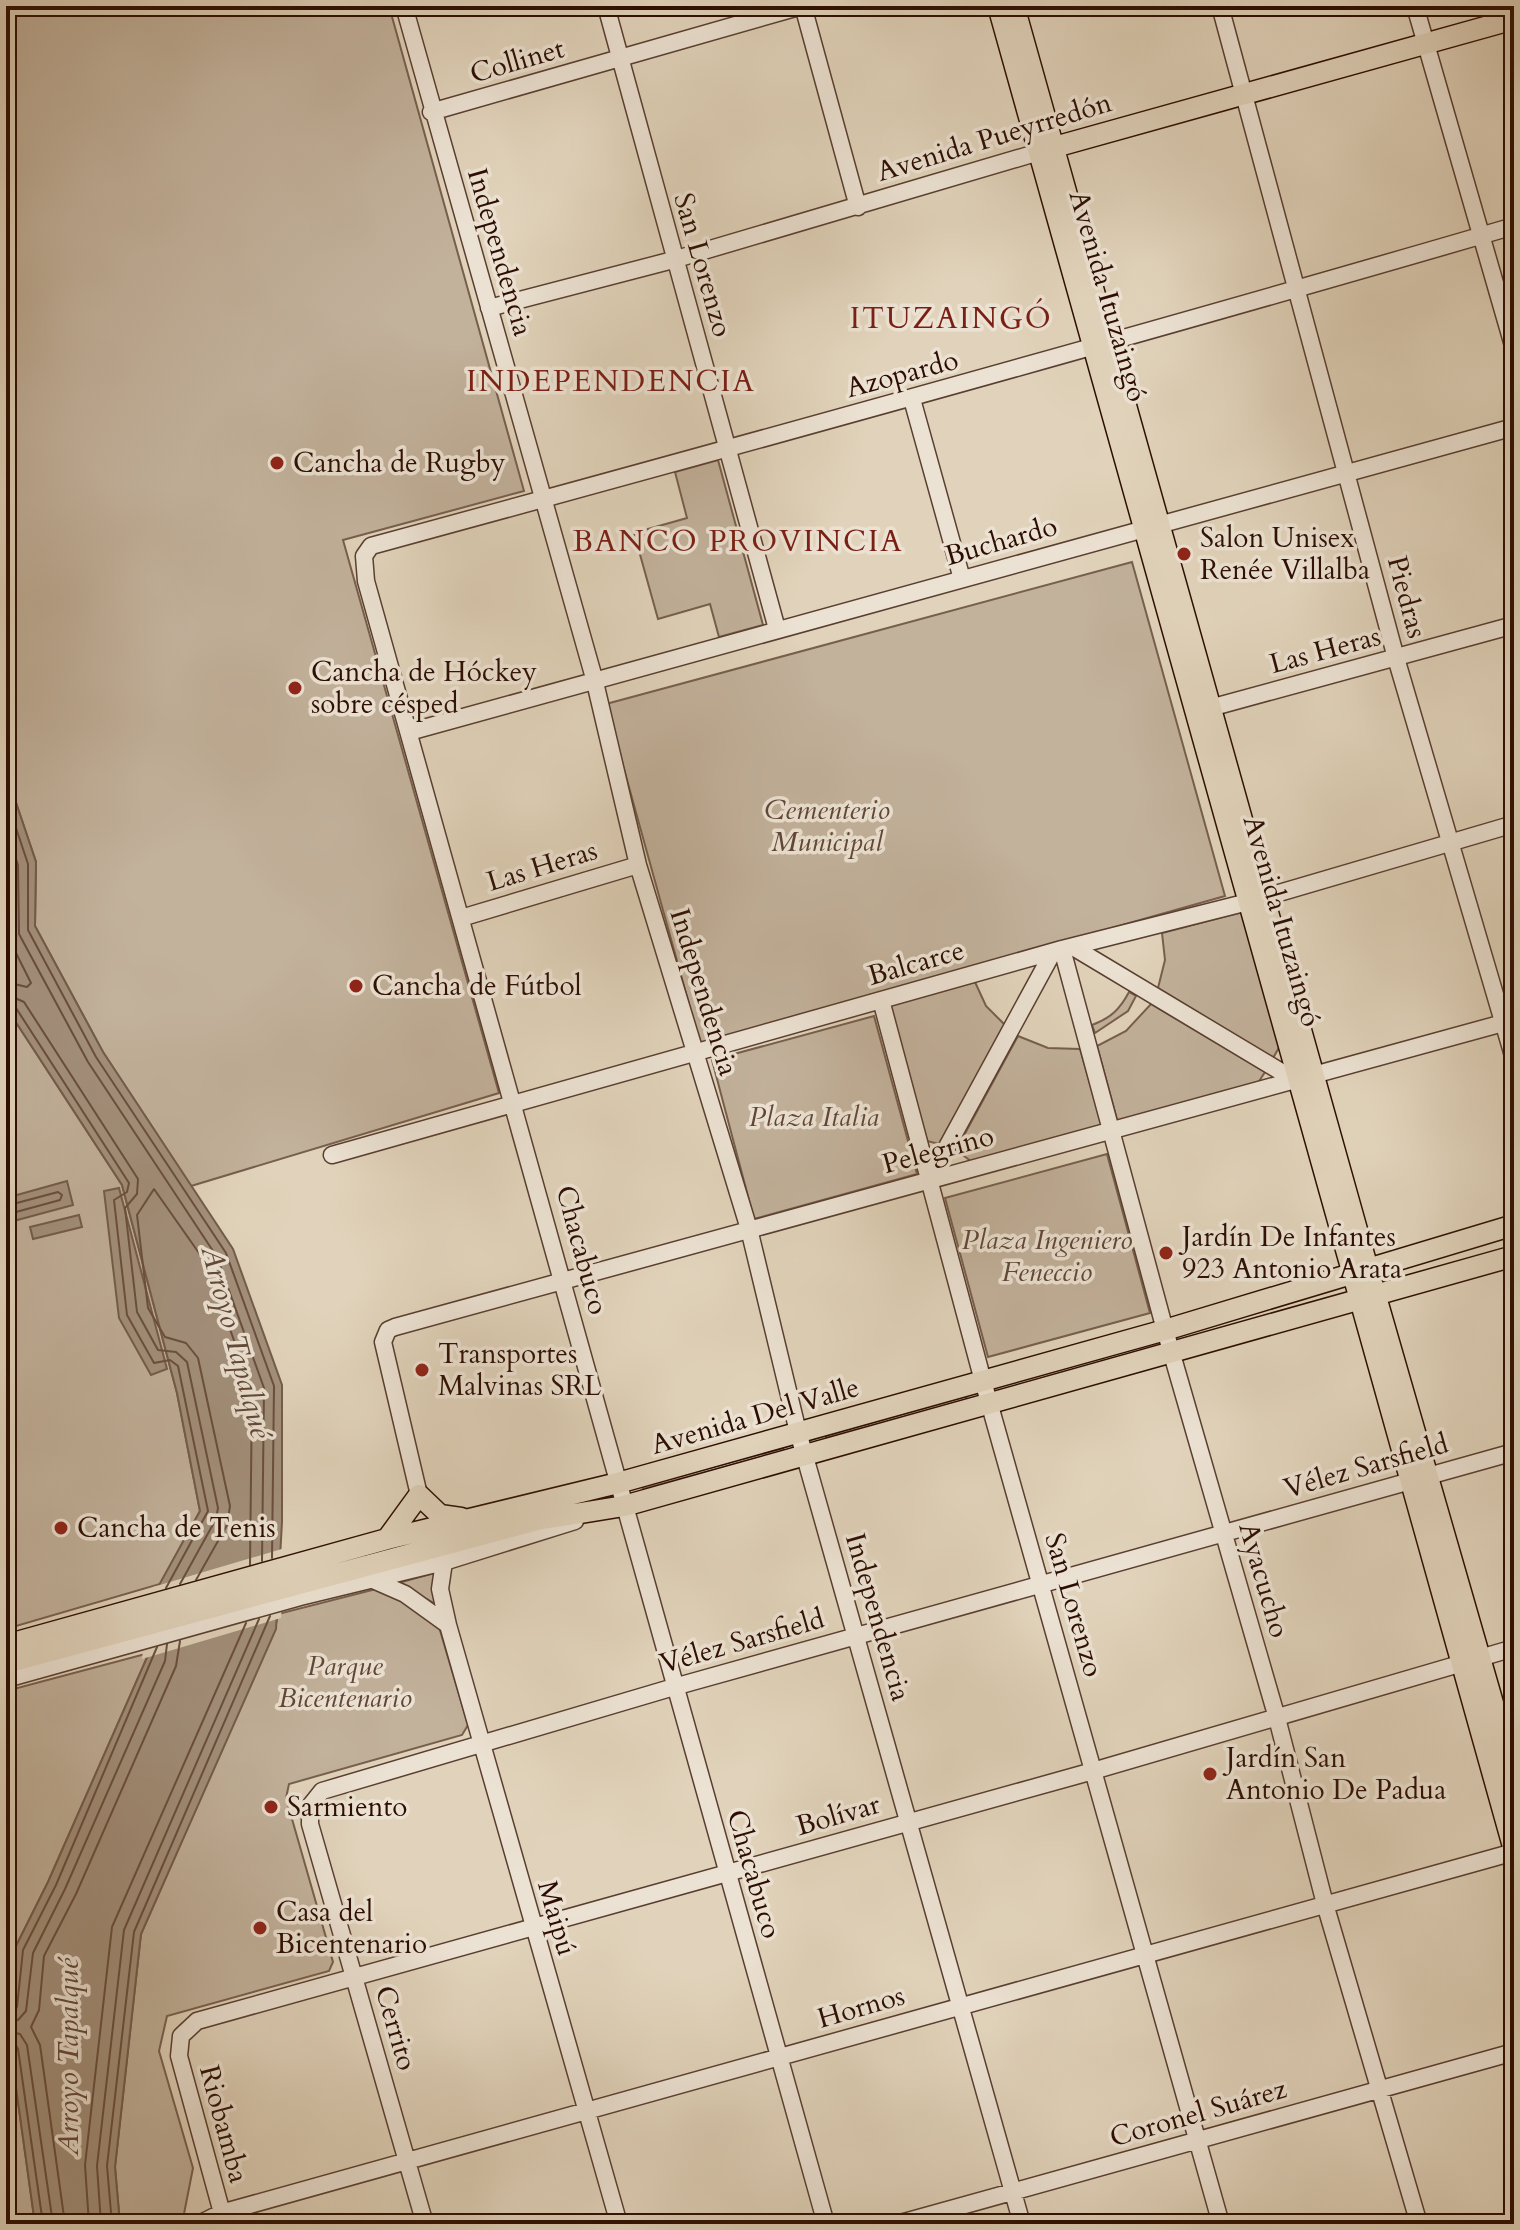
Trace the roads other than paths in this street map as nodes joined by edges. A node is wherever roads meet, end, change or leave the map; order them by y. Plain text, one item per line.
1 (404, 6) edge
2 (606, 6) edge
3 (803, 6) edge
4 (998, 6) edge
5 (1014, 6) edge
6 (1220, 6) edge
7 (1415, 6) edge
8 (1514, 19) edge
9 (1425, 44) junction
10 (621, 59) junction
11 (1245, 94) junction
12 (431, 112) junction
13 (1047, 149) junction
14 (858, 207) junction
15 (1514, 226) edge
16 (1481, 236) junction
17 (673, 260) junction
18 (1295, 287) junction
19 (489, 308) junction
20 (1101, 345) junction
21 (1514, 349) edge
22 (912, 399) junction
23 (1514, 427) edge
24 (728, 446) junction
25 (1347, 472) junction
26 (543, 499) junction
27 (1152, 526) junction
28 (363, 567) joint
29 (962, 579) junction
30 (1514, 625) edge
31 (777, 629) junction
32 (1396, 658) junction
33 (594, 678) junction
34 (1203, 710) junction
35 (409, 732) junction
36 (1514, 824) edge
37 (1452, 842) junction
38 (638, 865) junction
39 (1256, 898) junction
40 (461, 918) junction
41 (1063, 950) junction
42 (881, 1000) junction
43 (1509, 1022) edge
44 (694, 1053) junction
45 (1514, 1059) edge
46 (1306, 1080) junction
47 (514, 1102) junction
48 (1113, 1133) junction
49 (332, 1155) dead end
50 (930, 1178) junction
51 (1514, 1225) edge
52 (749, 1229) junction
53 (1514, 1256) edge
54 (1359, 1272) junction
55 (563, 1278) junction
56 (1367, 1298) junction
57 (1165, 1330) junction
58 (1171, 1352) junction
59 (983, 1381) junction
60 (990, 1403) junction
61 (798, 1432) junction
62 (1514, 1452) edge
63 (805, 1455) junction
64 (1420, 1478) junction
65 (618, 1483) junction
66 (419, 1495) junction
67 (624, 1506) junction
68 (468, 1520) junction
69 (1224, 1534) junction
70 (387, 1539) junction
71 (444, 1562) junction
72 (373, 1580) junction
73 (297, 1581) junction
74 (1042, 1584) junction
75 (448, 1625) junction
76 (123, 1629) junction
77 (857, 1636) junction
78 (6, 1645) edge
79 (1514, 1648) edge
80 (1472, 1661) junction
81 (6, 1663) edge
82 (6, 1679) edge
83 (674, 1687) junction
84 (1277, 1718) junction
85 (482, 1745) junction
86 (1093, 1771) junction
87 (1514, 1776) edge
88 (313, 1800) joint
89 (909, 1822) junction
90 (1514, 1851) edge
91 (726, 1873) junction
92 (1325, 1904) junction
93 (532, 1927) junction
94 (1143, 1955) junction
95 (354, 1976) junction
96 (959, 2006) junction
97 (181, 2036) joint
98 (1514, 2052) edge
99 (779, 2057) junction
100 (1379, 2089) junction
101 (589, 2110) junction
102 (1197, 2140) junction
103 (406, 2159) junction
104 (1012, 2192) junction
105 (223, 2218) edge
106 (199, 2224) edge
107 (425, 2224) edge
108 (619, 2224) edge
109 (826, 2224) edge
110 (897, 2224) edge
111 (1022, 2224) edge
112 (1221, 2224) edge
113 (1419, 2224) edge

1 - 12 street, Independencia
2 - 10 street, San Lorenzo
3 - 10 street, Collinet
3 - 14 street
4 - 13 main road, Avenida Ituzaingó
5 - 13 main road, Avenida Ituzaingó
6 - 11 street, Piedras
7 - 9 street
8 - 9 main road, Avenida Pueyrredón
9 - 11 main road, Avenida Pueyrredón
9 - 16 street
10 - 12 street, Collinet
10 - 17 street, San Lorenzo
11 - 13 main road, Avenida Pueyrredón
11 - 18 street, Piedras
12 - 19 street, Independencia
13 - 14 street, Avenida Pueyrredón
13 - 20 main road, Avenida Ituzaingó
14 - 17 street, Avenida Pueyrredón
15 - 16 street, Azopardo
16 - 18 street, Azopardo
16 - 21 street
17 - 19 street, Avenida Pueyrredón
17 - 24 street, San Lorenzo
18 - 20 street, Azopardo
18 - 25 street, Piedras
19 - 26 street, Independencia
20 - 22 street, Azopardo
20 - 27 main road, Avenida Ituzaingó
22 - 24 street, Azopardo
22 - 29 street
23 - 25 street, Buchardo
24 - 26 street, Azopardo
24 - 31 street, San Lorenzo
25 - 27 street, Buchardo
25 - 32 street, Piedras
26 - 28 street, Azopardo
26 - 33 street, Independencia
27 - 29 street, Buchardo
27 - 34 main road, Avenida Ituzaingó
28 - 35 street, Chacabuco
29 - 31 street, Buchardo
30 - 32 street, Las Heras
31 - 33 street, Buchardo
32 - 34 street, Las Heras
32 - 37 street, Piedras
33 - 35 street, Buchardo
33 - 38 street, Independencia
34 - 39 main road, Avenida Ituzaingó
35 - 40 street, Chacabuco
36 - 37 street, Balcarce
37 - 39 street, Balcarce
37 - 43 street, Piedras
38 - 40 street, Las Heras
38 - 44 street, Independencia
39 - 41 street, Balcarce
39 - 46 main road, Avenida Ituzaingó
40 - 47 street, Chacabuco
41 - 42 street, Balcarce
41 - 46 street
41 - 48 street, Ayacucho
41 - 50 street
42 - 44 street, Balcarce
42 - 50 street, San Lorenzo
43 - 45 street, Piedras
43 - 46 street, Pelegrino
44 - 47 street, Balcarce
44 - 52 street, Independencia
46 - 48 street, Pelegrino
46 - 54 main road, Avenida Ituzaingó
47 - 49 street, Balcarce
47 - 55 street, Chacabuco
48 - 50 street, Pelegrino
48 - 57 street, Ayacucho
50 - 52 street, Pelegrino
50 - 59 street, San Lorenzo
51 - 54 main road, Avenida Del Valle
52 - 55 street, Pelegrino
52 - 61 street, Independencia
53 - 56 main road, Avenida Del Valle
54 - 56 main road, Avenida Ituzaingó
54 - 57 main road, Avenida Del Valle
55 - 65 street, Chacabuco
55 - 66 street, Pelegrino
56 - 58 main road, Avenida Del Valle
56 - 64 main road, Avenida Ituzaingó
57 - 58 street, Ayacucho
57 - 59 main road, Avenida Del Valle
58 - 60 main road, Avenida Del Valle
58 - 69 street, Ayacucho
59 - 60 street, San Lorenzo
59 - 61 main road, Avenida Del Valle
60 - 63 main road, Avenida Del Valle
60 - 74 street, San Lorenzo
61 - 63 street, Independencia
61 - 65 main road, Avenida Del Valle
62 - 64 street, Vélez Sarsfield
63 - 67 main road, Avenida Del Valle
63 - 77 street, Independencia
64 - 69 street, Vélez Sarsfield
64 - 80 main road, Avenida Ituzaingó
65 - 67 street, Chacabuco
65 - 68 main road, Avenida Del Valle
66 - 68 main road
66 - 70 main road
67 - 71 street, Avenida Del Valle
67 - 73 main road, Avenida Del Valle
67 - 83 street, Chacabuco
68 - 70 main road, Avenida Del Valle
69 - 74 street, Vélez Sarsfield
69 - 84 street, Ayacucho
70 - 73 main road, Avenida Del Valle
71 - 72 street, Avenida Del Valle
71 - 75 street, Maipú
72 - 73 street, Avenida Del Valle
72 - 75 street
73 - 76 main road, Avenida Del Valle
74 - 77 street, Vélez Sarsfield
74 - 86 street, San Lorenzo
75 - 85 street, Maipú
76 - 78 main road, Avenida Del Valle
76 - 81 main road, Avenida Del Valle
76 - 82 street, Avenida Del Valle
77 - 83 street, Vélez Sarsfield
77 - 89 street, Independencia
79 - 80 street, Bolívar
80 - 84 street, Bolívar
80 - 87 main road, Avenida Ituzaingó
80 - 90 main road, Avenida Ituzaingó
83 - 85 street, Vélez Sarsfield
83 - 91 street, Chacabuco
84 - 86 street, Bolívar
84 - 92 street, Ayacucho
85 - 88 street, Vélez Sarsfield
85 - 93 street, Maipú
86 - 89 street, Bolívar
86 - 94 street, San Lorenzo
88 - 95 street, Cerrito
89 - 91 street, Bolívar
89 - 96 street, Independencia
90 - 92 street, Hornos
91 - 93 street, Bolívar
91 - 99 street, Chacabuco
92 - 94 street, Hornos
92 - 100 street, Ayacucho
93 - 95 street, Bolívar
93 - 101 street, Maipú
94 - 96 street, Hornos
94 - 102 street, San Lorenzo
95 - 97 street, Bolívar
95 - 103 street, Cerrito
96 - 99 street, Hornos
96 - 104 street, Independencia
97 - 105 street, Riobamba
98 - 100 street, Coronel Suárez
99 - 101 street, Hornos
99 - 109 street, Chacabuco
100 - 102 street, Coronel Suárez
100 - 113 street, Ayacucho
101 - 103 street, Hornos
101 - 108 street, Maipú
102 - 104 street, Coronel Suárez
102 - 112 street, San Lorenzo
103 - 105 street, Hornos
103 - 107 street, Cerrito
104 - 110 street, Coronel Suárez
104 - 111 street, Independencia
105 - 106 street, Hornos

